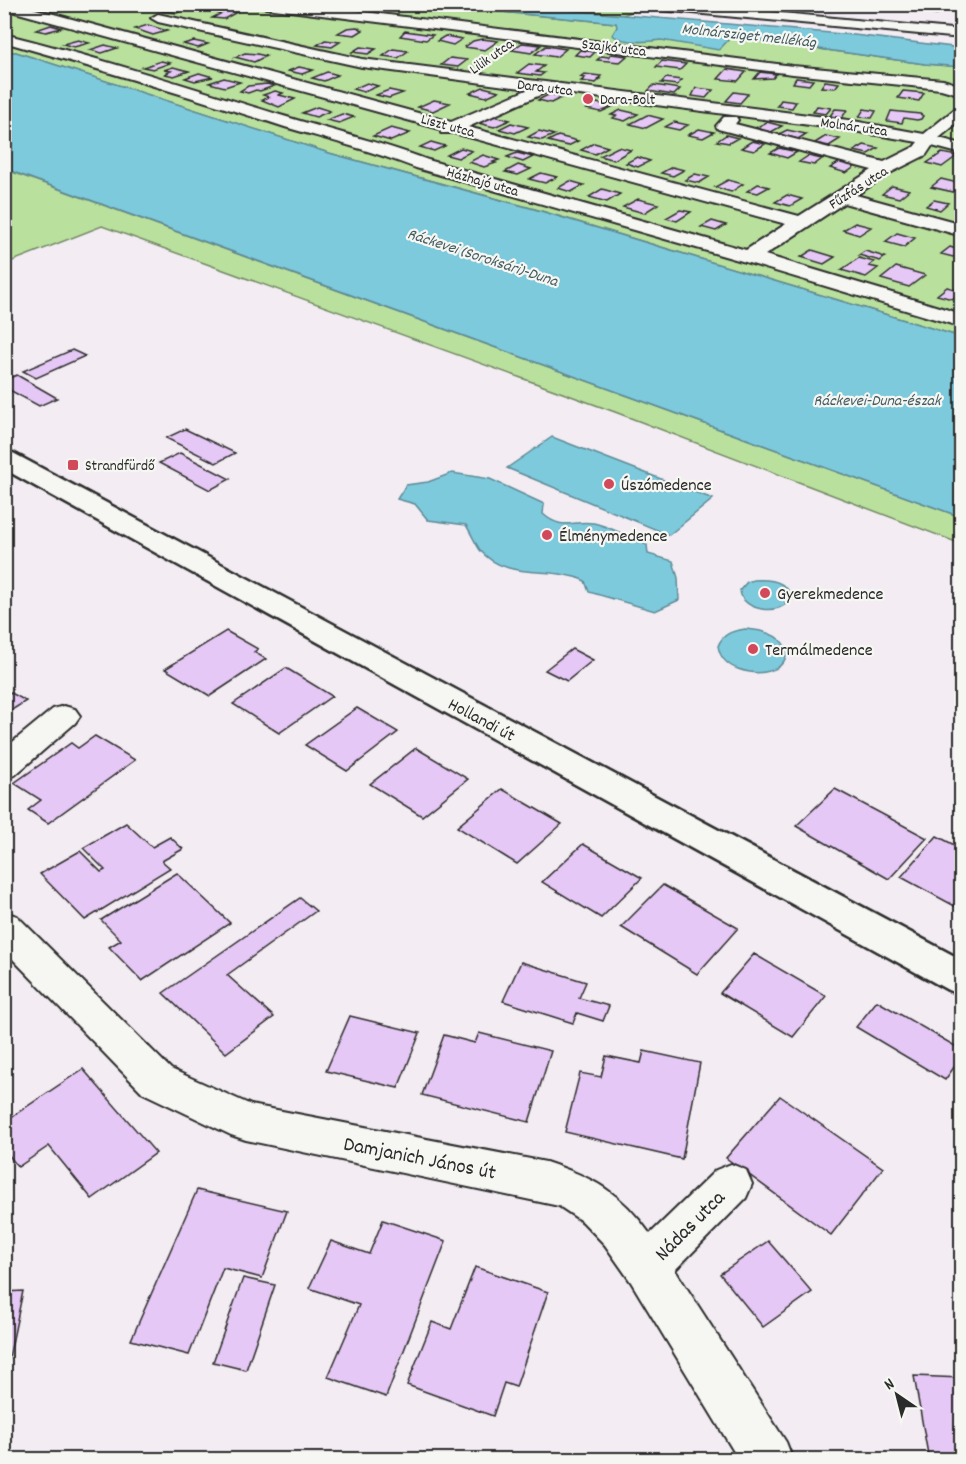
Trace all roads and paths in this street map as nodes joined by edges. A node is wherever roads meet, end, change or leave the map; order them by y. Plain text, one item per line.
1 (951, 4) edge
2 (4, 5) edge
3 (271, 5) edge
4 (662, 5) edge
5 (962, 6) edge
6 (158, 18) dead end
7 (391, 20) junction
8 (372, 32) dead end
9 (224, 33) junction
10 (962, 34) edge
11 (519, 36) junction
12 (4, 38) edge
13 (353, 44) dead end
14 (500, 49) dead end
15 (173, 50) junction
16 (652, 52) junction
17 (334, 55) junction
18 (481, 63) dead end
19 (637, 66) dead end
20 (113, 68) junction
21 (793, 70) junction
22 (462, 76) junction
23 (622, 80) dead end
24 (545, 88) junction
25 (961, 91) edge
26 (334, 94) junction
27 (606, 94) junction
28 (962, 111) edge
29 (751, 113) junction
30 (272, 117) junction
31 (454, 126) junction
32 (928, 141) junction
33 (962, 149) edge
34 (394, 153) junction
35 (886, 168) junction
36 (842, 197) junction
37 (802, 223) junction
38 (962, 230) edge
39 (749, 257) junction
40 (962, 321) edge
41 (4, 458) edge
42 (64, 716) dead end
43 (4, 766) edge
44 (4, 926) edge
45 (962, 979) edge
46 (731, 1184) dead end
47 (647, 1267) junction
48 (768, 1460) edge

1 - 5 street
2 - 15 street, Liszt utca
3 - 7 street, Szajkó utca
3 - 9 street
4 - 10 street
6 - 9 street, Dara utca
7 - 8 street
7 - 11 street, Szajkó utca
9 - 17 street, Dara utca
11 - 14 street, Lilik utca
11 - 16 street, Szajkó utca
12 - 20 street, Házhajó utca
13 - 17 street
15 - 20 street
15 - 26 street, Liszt utca
16 - 19 street
16 - 21 street, Szajkó utca
17 - 22 street, Dara utca
18 - 22 street, Lilik utca
20 - 30 street, Házhajó utca
21 - 25 street, Szajkó utca
21 - 29 street
22 - 24 street, Dara utca
23 - 27 street
24 - 27 street, Dara utca
24 - 31 street
26 - 30 street
26 - 31 street, Liszt utca
27 - 29 street, Dara utca
28 - 32 street, Fűzfás utca
29 - 32 street, Molnár utca
29 - 35 street
30 - 34 street, Házhajó utca
31 - 34 street
31 - 37 street, Liszt utca
32 - 33 street, Molnár utca
32 - 35 street, Fűzfás utca
34 - 39 street, Házhajó utca
35 - 36 street, Fűzfás utca
36 - 37 street, Fűzfás utca
36 - 38 street
37 - 39 street, Fűzfás utca
39 - 40 street, Házhajó utca
41 - 45 street, Hollandi út
42 - 43 street
44 - 47 street, Damjanich János út
46 - 47 street, Nádas utca
47 - 48 street, Damjanich János út

